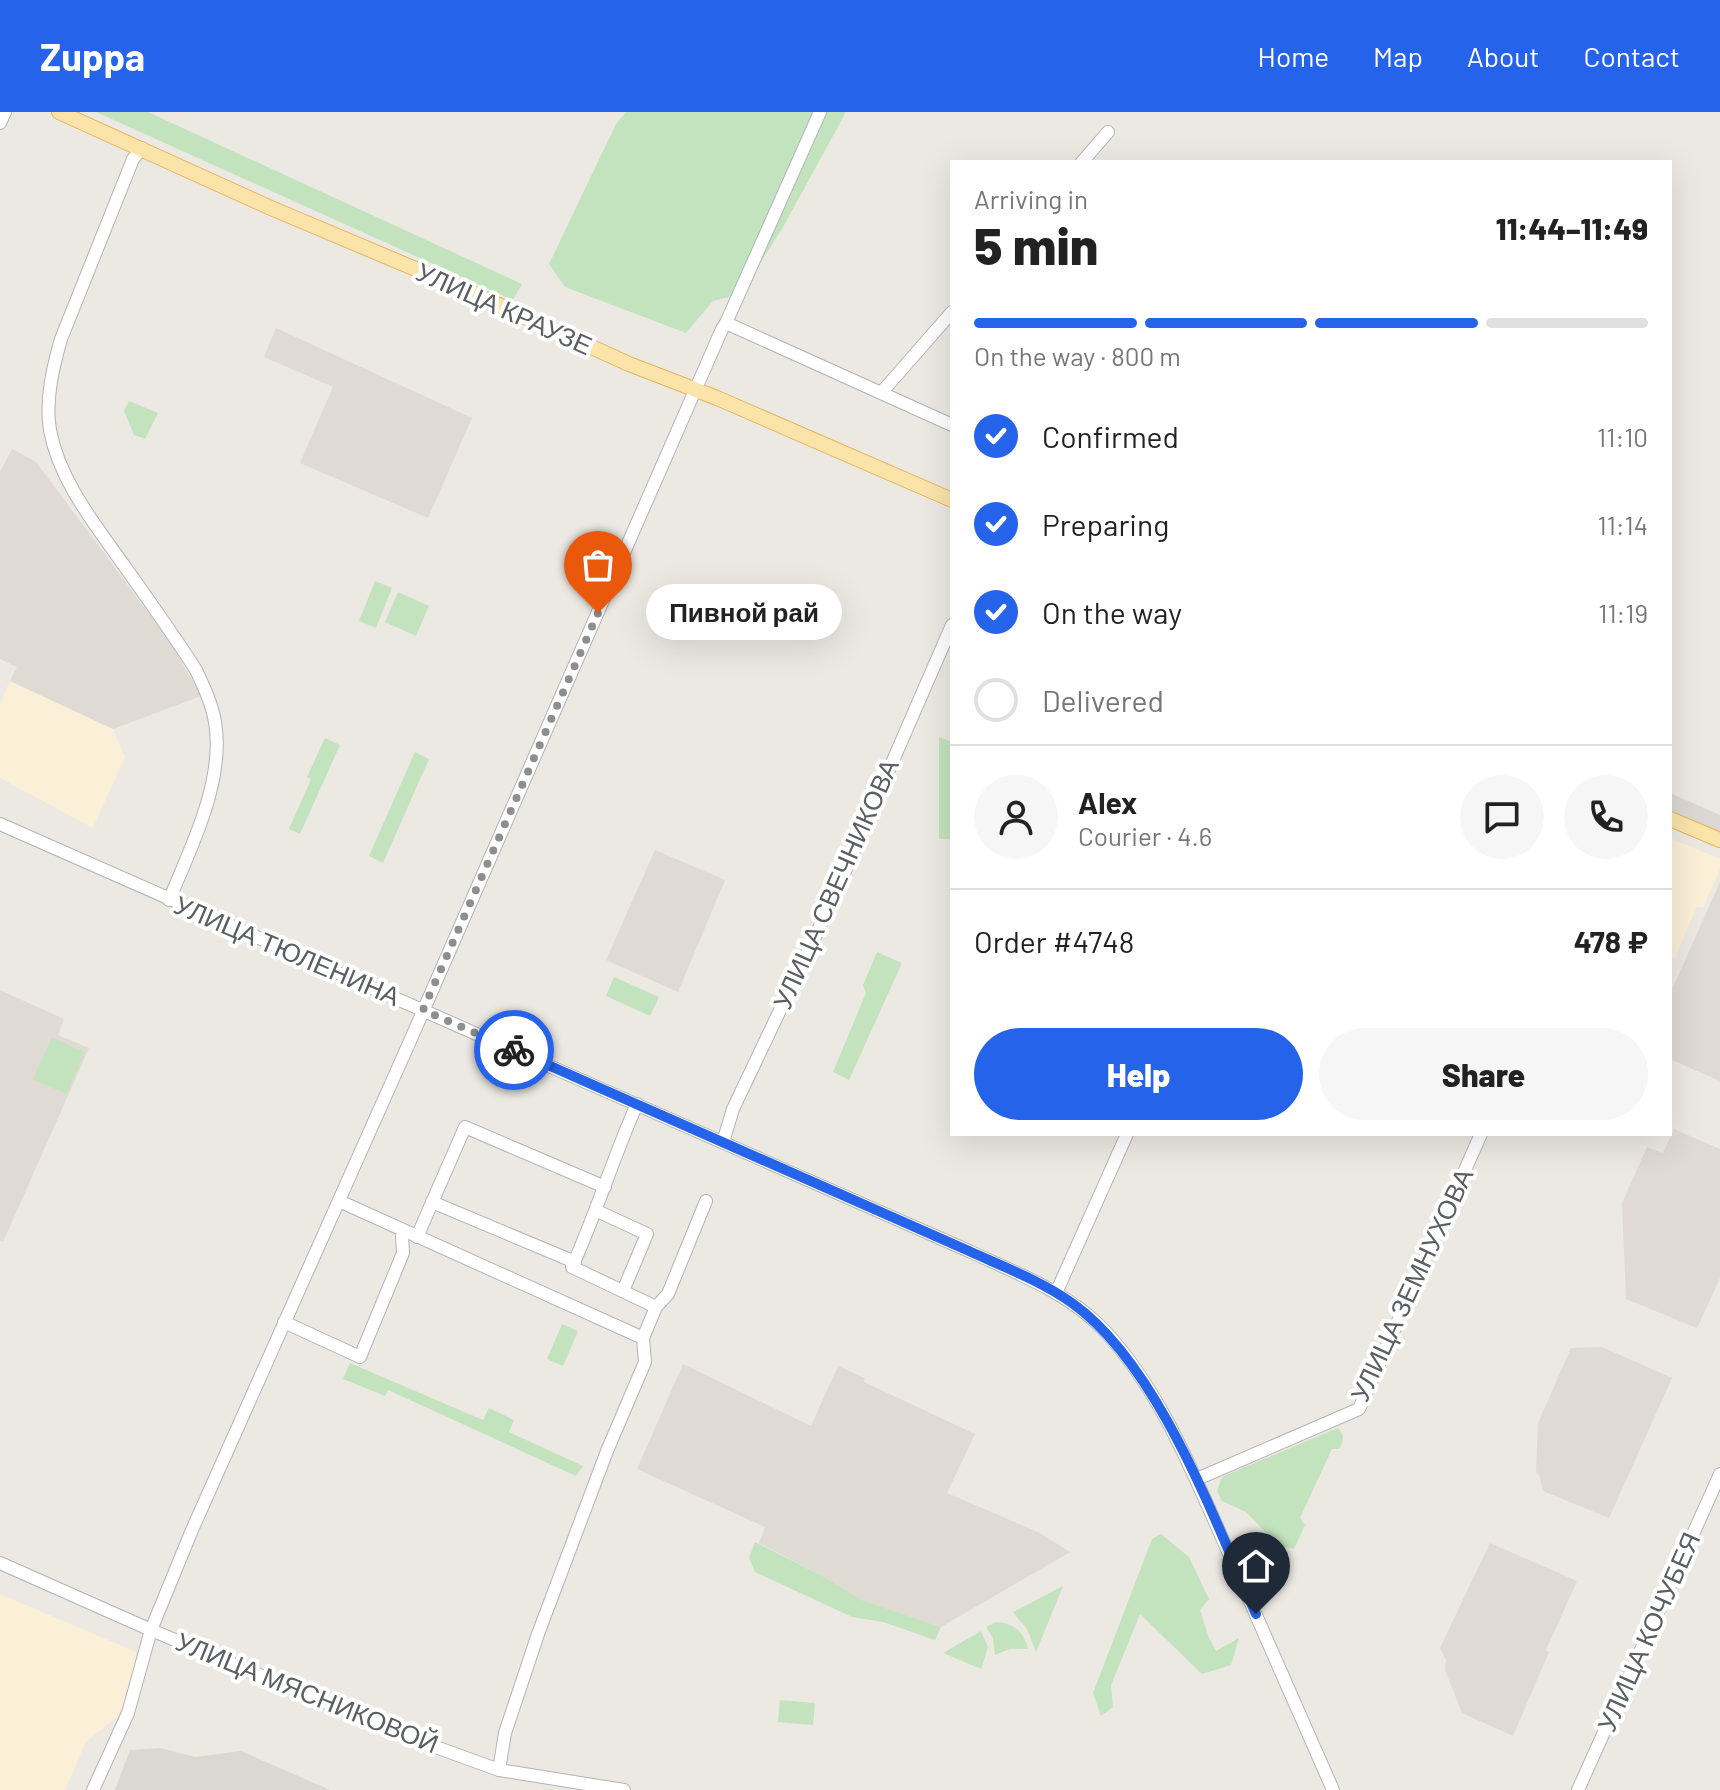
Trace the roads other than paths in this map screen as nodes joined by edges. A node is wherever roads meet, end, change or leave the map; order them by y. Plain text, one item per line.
1 (5, 112) edge
2 (59, 112) edge
3 (820, 112) edge
4 (0, 123) edge
5 (1108, 132) dead end
6 (142, 148) junction
7 (1084, 160) edge
8 (950, 314) edge
9 (726, 323) junction
10 (695, 390) junction
11 (881, 393) junction
12 (950, 424) edge
13 (950, 499) edge
14 (950, 630) edge
15 (1672, 820) edge
16 (0, 824) edge
17 (1720, 840) edge
18 (169, 900) junction
19 (423, 1010) junction
20 (637, 1104) junction
21 (1126, 1136) edge
22 (1480, 1136) edge
23 (723, 1142) junction
24 (605, 1187) junction
25 (339, 1201) junction
26 (706, 1201) dead end
27 (432, 1202) junction
28 (597, 1211) junction
29 (402, 1235) dead end
30 (417, 1237) junction
31 (575, 1262) junction
32 (623, 1291) junction
33 (1056, 1293) junction
34 (656, 1307) junction
35 (284, 1322) junction
36 (643, 1338) junction
37 (1720, 1474) edge
38 (1197, 1479) junction
39 (0, 1563) edge
40 (151, 1630) junction
41 (499, 1770) junction
42 (93, 1790) edge
43 (624, 1790) edge
44 (1333, 1790) edge
45 (1578, 1790) edge

1 - 4 street
2 - 6 main road, УЛИЦА КРАУЗЕ
3 - 9 street
5 - 7 street
6 - 10 main road, УЛИЦА КРАУЗЕ
6 - 18 street
8 - 11 street
9 - 10 street
9 - 11 street
10 - 13 main road, УЛИЦА КРАУЗЕ
10 - 19 street
11 - 12 street
14 - 23 street, УЛИЦА СВЕЧНИКОВА
15 - 17 main road
16 - 18 street, УЛИЦА ТЮЛЕНИНА
18 - 19 street, УЛИЦА ТЮЛЕНИНА
19 - 20 street, УЛИЦА ТЮЛЕНИНА
19 - 25 street
20 - 23 street, УЛИЦА ТЮЛЕНИНА
20 - 24 street
21 - 33 street
22 - 38 street, УЛИЦА ЗЕМНУХОВА
23 - 33 street, УЛИЦА ТЮЛЕНИНА
24 - 27 street
24 - 28 street
25 - 30 street
25 - 35 street
26 - 34 street
27 - 30 street
27 - 31 street
28 - 31 street
28 - 32 street
29 - 35 street
30 - 36 street
31 - 32 street
32 - 34 street
33 - 38 street, УЛИЦА ТЮЛЕНИНА
34 - 36 street
35 - 40 street
36 - 41 street
37 - 45 street, УЛИЦА КОЧУБЕЯ
38 - 44 street, УЛИЦА ТЮЛЕНИНА
39 - 40 street, УЛИЦА МЯСНИКОВОЙ
40 - 41 street, УЛИЦА МЯСНИКОВОЙ
40 - 42 street
41 - 43 street, УЛИЦА МЯСНИКОВОЙ

